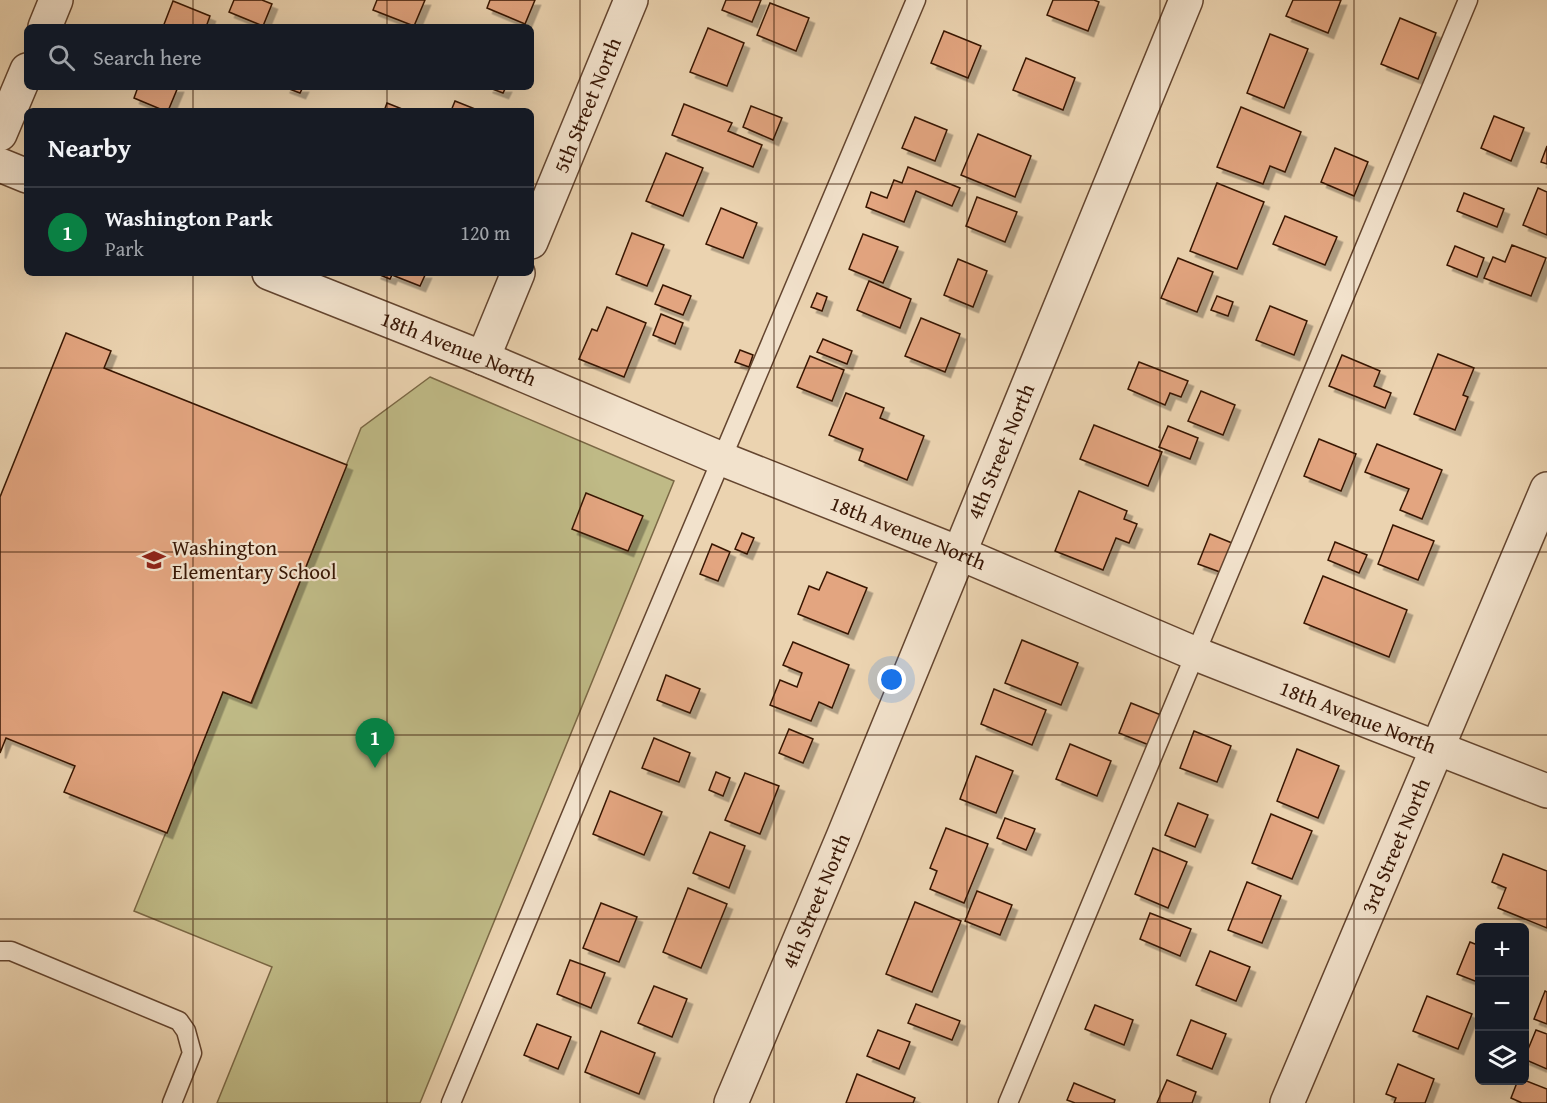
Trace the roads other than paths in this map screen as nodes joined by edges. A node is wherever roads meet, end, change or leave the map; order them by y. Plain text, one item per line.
1 (56, 0) edge
2 (631, 0) edge
3 (916, 0) edge
4 (1186, 0) edge
5 (1468, 0) edge
6 (46, 24) edge
7 (24, 77) edge
8 (0, 134) edge
9 (0, 165) edge
10 (24, 175) edge
11 (534, 235) edge
12 (277, 276) edge
13 (517, 276) edge
14 (483, 358) junction
15 (722, 459) junction
16 (1547, 489) edge
17 (959, 553) junction
18 (1196, 654) junction
19 (1437, 748) junction
20 (1547, 791) edge
21 (0, 951) edge
22 (172, 1103) edge
23 (451, 1103) edge
24 (731, 1103) edge
25 (1008, 1103) edge
26 (1287, 1103) edge

1 - 6 street
2 - 11 street, 5th Street North
3 - 15 lane
4 - 17 street, 4th Street North
5 - 18 lane
7 - 8 street
9 - 10 street
12 - 14 street, 18th Avenue North
13 - 14 street
14 - 15 street, 18th Avenue North
15 - 17 street, 18th Avenue North
15 - 23 lane
16 - 19 street, 3rd Street North
17 - 18 street, 18th Avenue North
17 - 24 street, 4th Street North
18 - 19 street, 18th Avenue North
18 - 25 lane
19 - 20 street, 18th Avenue North
19 - 26 street, 3rd Street North
21 - 22 lane

